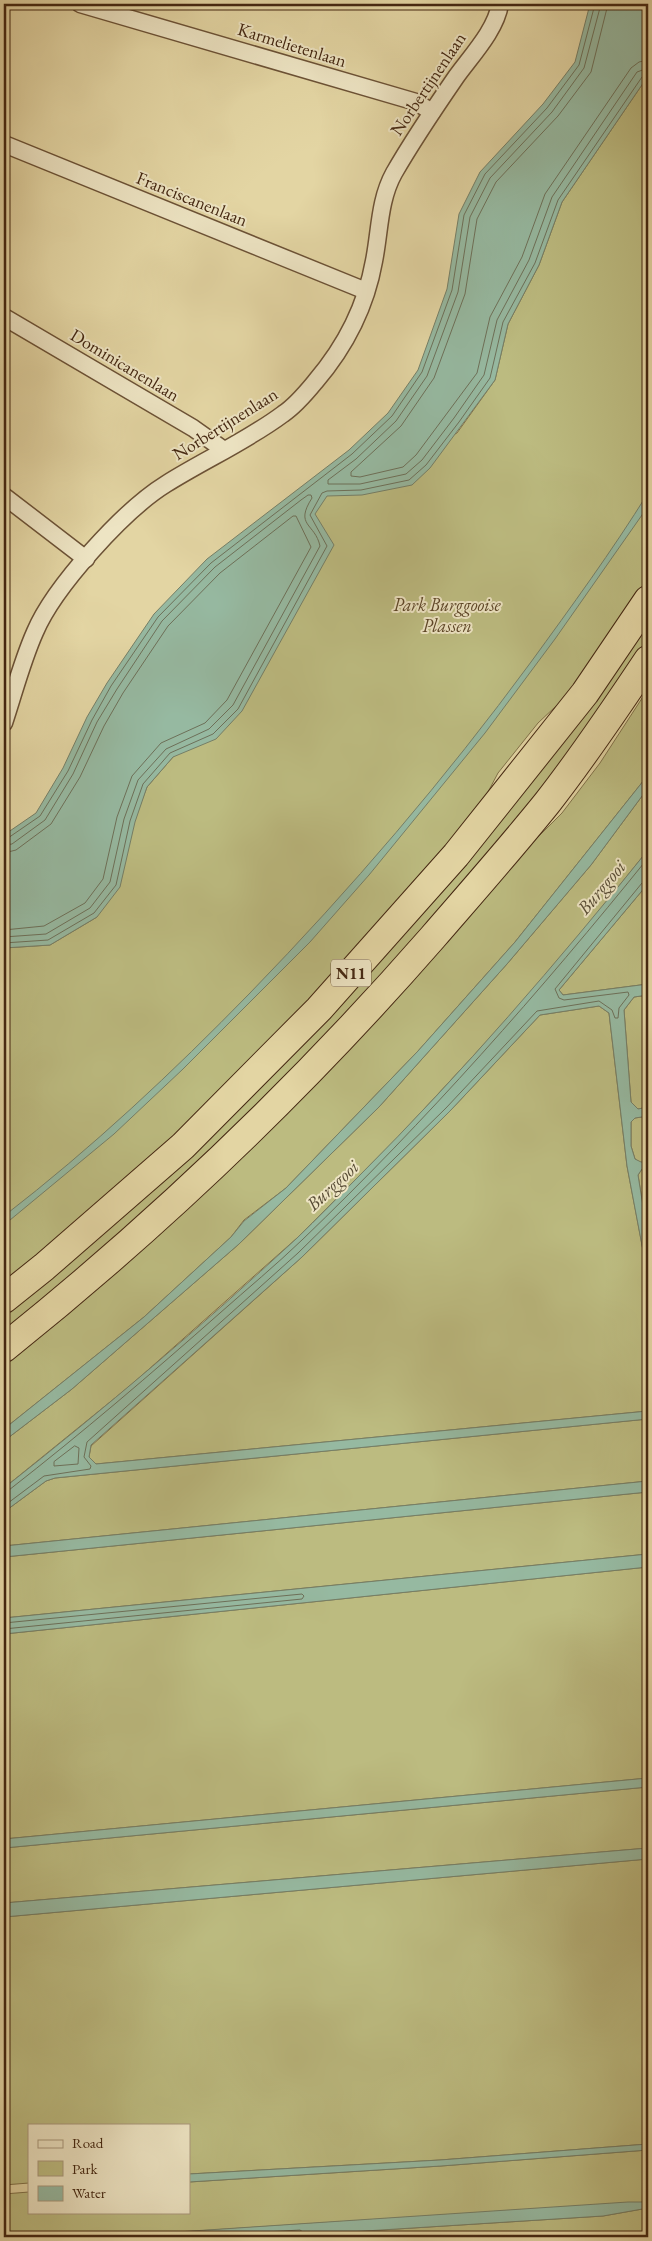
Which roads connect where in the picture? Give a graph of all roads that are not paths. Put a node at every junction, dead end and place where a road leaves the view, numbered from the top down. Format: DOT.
graph roads {
  1 [pos="80,4"];
  2 [pos="500,4"];
  3 [pos="432,112"];
  4 [pos="4,144"];
  5 [pos="366,291"];
  6 [pos="4,316"];
  7 [pos="224,450"];
  8 [pos="4,496"];
  9 [pos="86,559"];
  10 [pos="648,600"];
  11 [pos="648,660"];
  12 [pos="9,691"];
  13 [pos="4,723"];
  14 [pos="4,1299"];
  15 [pos="4,1348"];
  1 -- 3 [label="street, Karmelietenlaan"];
  2 -- 3 [label="street, Norbertijnenlaan"];
  3 -- 5 [label="street, Norbertijnenlaan"];
  4 -- 5 [label="street, Franciscanenlaan"];
  5 -- 7 [label="street, Norbertijnenlaan"];
  6 -- 7 [label="street, Dominicanenlaan"];
  7 -- 9 [label="street, Norbertijnenlaan"];
  8 -- 9 [label="street"];
  9 -- 12 [label="street, Norbertijnenlaan"];
  10 -- 14 [label="highway, N11"];
  11 -- 15 [label="highway, N11"];
  12 -- 13 [label="street, Norbertijnenlaan"];
}
